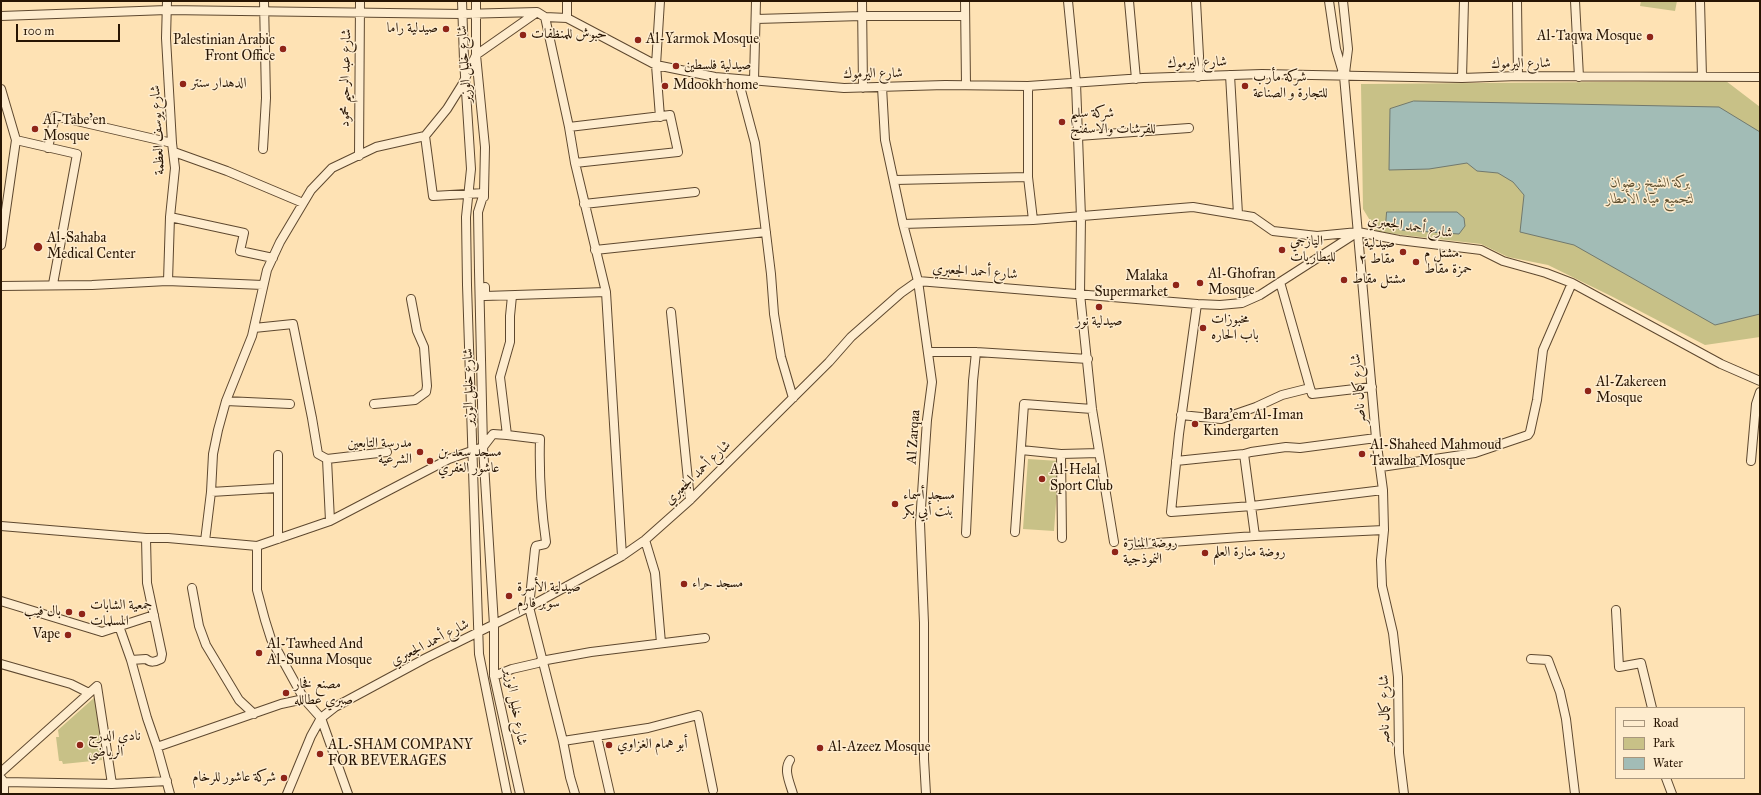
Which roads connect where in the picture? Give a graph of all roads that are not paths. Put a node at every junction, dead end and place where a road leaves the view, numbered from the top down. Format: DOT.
graph roads {
  1 [pos="167,1"];
  2 [pos="264,1"];
  3 [pos="360,1"];
  4 [pos="462,1"];
  5 [pos="476,1"];
  6 [pos="567,1"];
  7 [pos="660,1"];
  8 [pos="756,1"];
  9 [pos="862,1"];
  10 [pos="965,1"];
  11 [pos="1068,1"];
  12 [pos="1129,1"];
  13 [pos="1196,1"];
  14 [pos="1329,1"];
  15 [pos="1343,1"];
  16 [pos="1464,1"];
  17 [pos="1517,1"];
  18 [pos="1575,1"];
  19 [pos="1700,1"];
  20 [pos="168,10"];
  21 [pos="360,12"];
  22 [pos="537,12"];
  23 [pos="264,13"];
  24 [pos="462,14"];
  25 [pos="475,14"];
  26 [pos="1,16"];
  27 [pos="862,16"];
  28 [pos="965,16"];
  29 [pos="545,17"];
  30 [pos="567,18"];
  31 [pos="756,19"];
  32 [pos="476,55"];
  33 [pos="656,65"];
  34 [pos="1230,75"];
  35 [pos="1344,76"];
  36 [pos="1518,76"];
  37 [pos="1198,77"];
  38 [pos="1579,77"];
  39 [pos="1702,77"];
  40 [pos="1760,77"];
  41 [pos="465,78"];
  42 [pos="1462,78"];
  43 [pos="738,79"];
  44 [pos="1136,79"];
  45 [pos="754,80"];
  46 [pos="1076,83"];
  47 [pos="966,85"];
  48 [pos="1028,86"];
  49 [pos="882,87"];
  50 [pos="863,88"];
  51 [pos="1,89"];
  52 [pos="660,116"];
  53 [pos="569,127"];
  54 [pos="1189,128"];
  55 [pos="425,136"];
  56 [pos="1078,136"];
  57 [pos="16,140"];
  58 [pos="172,143"];
  59 [pos="48,148"];
  60 [pos="263,149"];
  61 [pos="174,152"];
  62 [pos="359,156"];
  63 [pos="575,163"];
  64 [pos="1028,178"];
  65 [pos="895,180"];
  66 [pos="5,184"];
  67 [pos="695,192"];
  68 [pos="484,193"];
  69 [pos="468,194"];
  70 [pos="303,203"];
  71 [pos="584,204"];
  72 [pos="1238,214"];
  73 [pos="170,217"];
  74 [pos="1081,217"];
  75 [pos="1033,220"];
  76 [pos="903,224"];
  77 [pos="766,232"];
  78 [pos="1358,232"];
  79 [pos="1,246"];
  80 [pos="595,250"];
  81 [pos="273,258"];
  82 [pos="168,281"];
  83 [pos="918,281"];
  84 [pos="1280,282"];
  85 [pos="1572,283"];
  86 [pos="53,284"];
  87 [pos="263,285"];
  88 [pos="1,286"];
  89 [pos="606,292"];
  90 [pos="1080,294"];
  91 [pos="512,296"];
  92 [pos="411,299"];
  93 [pos="1197,304"];
  94 [pos="671,312"];
  95 [pos="254,328"];
  96 [pos="929,352"];
  97 [pos="976,352"];
  98 [pos="1088,358"];
  99 [pos="1760,381"];
  100 [pos="1372,387"];
  101 [pos="1310,388"];
  102 [pos="1760,392"];
  103 [pos="792,398"];
  104 [pos="226,402"];
  105 [pos="290,404"];
  106 [pos="374,404"];
  107 [pos="1092,409"];
  108 [pos="1182,414"];
  109 [pos="507,434"];
  110 [pos="1376,438"];
  111 [pos="483,447"];
  112 [pos="472,450"];
  113 [pos="1021,450"];
  114 [pos="387,452"];
  115 [pos="1099,453"];
  116 [pos="1061,454"];
  117 [pos="1244,454"];
  118 [pos="278,455"];
  119 [pos="327,458"];
  120 [pos="1176,461"];
  121 [pos="1751,461"];
  122 [pos="1381,467"];
  123 [pos="277,488"];
  124 [pos="1383,490"];
  125 [pos="211,492"];
  126 [pos="690,500"];
  127 [pos="1252,506"];
  128 [pos="330,521"];
  129 [pos="1,526"];
  130 [pos="1384,530"];
  131 [pos="1015,532"];
  132 [pos="966,533"];
  133 [pos="1255,536"];
  134 [pos="146,538"];
  135 [pos="1062,538"];
  136 [pos="278,539"];
  137 [pos="645,540"];
  138 [pos="205,541"];
  139 [pos="1114,542"];
  140 [pos="1129,545"];
  141 [pos="258,546"];
  142 [pos="622,556"];
  143 [pos="192,588"];
  144 [pos="1,601"];
  145 [pos="529,607"];
  146 [pos="1616,610"];
  147 [pos="154,615"];
  148 [pos="494,625"];
  149 [pos="119,626"];
  150 [pos="479,632"];
  151 [pos="705,638"];
  152 [pos="661,643"];
  153 [pos="1531,659"];
  154 [pos="131,660"];
  155 [pos="542,661"];
  156 [pos="1,664"];
  157 [pos="494,676"];
  158 [pos="89,693"];
  159 [pos="304,699"];
  160 [pos="1652,707"];
  161 [pos="254,714"];
  162 [pos="321,718"];
  163 [pos="597,737"];
  164 [pos="563,741"];
  165 [pos="158,747"];
  166 [pos="790,760"];
  167 [pos="1,772"];
  168 [pos="1666,779"];
  169 [pos="2,780"];
  170 [pos="167,781"];
  171 [pos="112,784"];
  172 [pos="713,790"];
  173 [pos="4,794"];
  174 [pos="170,794"];
  175 [pos="287,794"];
  176 [pos="348,794"];
  177 [pos="507,794"];
  178 [pos="520,794"];
  179 [pos="576,794"];
  180 [pos="610,794"];
  181 [pos="793,794"];
  182 [pos="926,794"];
  183 [pos="1404,794"];
  184 [pos="1575,794"];
  185 [pos="1672,794"];
  1 -- 20 [label="street, شارع يوسف العظمة"];
  2 -- 23 [label="street"];
  3 -- 21 [label="street, شارع عبد الرحيم محمود"];
  4 -- 24 [label="street, شارع خليل الوزير"];
  5 -- 25 [label="street, شارع خليل الوزير"];
  6 -- 30 [label="street"];
  7 -- 33 [label="street"];
  8 -- 31 [label="street"];
  9 -- 27 [label="street"];
  10 -- 28 [label="street"];
  11 -- 46 [label="street"];
  12 -- 44 [label="street"];
  13 -- 37 [label="street"];
  14 -- 35 [label="street, شارع كمال ناصر"];
  15 -- 35 [label="street, شارع كمال ناصر"];
  16 -- 42 [label="street"];
  17 -- 36 [label="street"];
  18 -- 38 [label="street"];
  19 -- 39 [label="street"];
  20 -- 23 [label="street"];
  20 -- 26 [label="street"];
  20 -- 58 [label="street, شارع يوسف العظمة"];
  21 -- 23 [label="street"];
  21 -- 24 [label="street"];
  21 -- 62 [label="street, شارع عبد الرحيم محمود"];
  22 -- 25 [label="street"];
  22 -- 29 [label="street, شارع اليرموك"];
  22 -- 32 [label="street"];
  23 -- 60 [label="street"];
  24 -- 25 [label="street"];
  24 -- 41 [label="street, شارع خليل الوزير"];
  25 -- 32 [label="street, شارع خليل الوزير"];
  27 -- 28 [label="street"];
  27 -- 31 [label="street"];
  27 -- 50 [label="street"];
  28 -- 47 [label="street"];
  29 -- 30 [label="street, شارع اليرموك"];
  29 -- 53 [label="street"];
  30 -- 33 [label="street, شارع اليرموك"];
  31 -- 45 [label="street"];
  32 -- 41 [label="street"];
  32 -- 68 [label="street, شارع خليل الوزير"];
  33 -- 43 [label="street, شارع اليرموك"];
  33 -- 52 [label="street"];
  34 -- 35 [label="street, شارع اليرموك"];
  34 -- 37 [label="street, شارع اليرموك"];
  34 -- 72 [label="street"];
  35 -- 42 [label="street, شارع اليرموك"];
  35 -- 78 [label="street, شارع كمال ناصر"];
  36 -- 38 [label="street, شارع اليرموك"];
  36 -- 42 [label="street, شارع اليرموك"];
  37 -- 44 [label="street, شارع اليرموك"];
  38 -- 39 [label="street, شارع اليرموك"];
  39 -- 40 [label="street, شارع اليرموك"];
  41 -- 55 [label="street"];
  41 -- 69 [label="street, شارع خليل الوزير"];
  43 -- 45 [label="street, شارع اليرموك"];
  43 -- 77 [label="street"];
  44 -- 46 [label="street, شارع اليرموك"];
  45 -- 50 [label="street, شارع اليرموك"];
  46 -- 48 [label="street, شارع اليرموك"];
  46 -- 56 [label="street"];
  47 -- 48 [label="street, شارع اليرموك"];
  47 -- 49 [label="street, شارع اليرموك"];
  48 -- 64 [label="street"];
  49 -- 50 [label="street, شارع اليرموك"];
  49 -- 65 [label="street, Al Zarqaa"];
  51 -- 57 [label="street"];
  52 -- 53 [label="street"];
  52 -- 63 [label="street"];
  53 -- 63 [label="street"];
  54 -- 56 [label="street"];
  55 -- 62 [label="street"];
  55 -- 69 [label="street"];
  56 -- 74 [label="street"];
  57 -- 59 [label="street"];
  57 -- 66 [label="street"];
  58 -- 59 [label="street"];
  58 -- 61 [label="street, شارع يوسف العظمة"];
  59 -- 86 [label="street"];
  61 -- 70 [label="street"];
  61 -- 73 [label="street, شارع يوسف العظمة"];
  62 -- 70 [label="street"];
  63 -- 71 [label="street"];
  64 -- 65 [label="street"];
  64 -- 75 [label="street"];
  65 -- 76 [label="street, Al Zarqaa"];
  66 -- 79 [label="street"];
  67 -- 71 [label="street"];
  68 -- 69 [label="street"];
  68 -- 91 [label="street"];
  68 -- 111 [label="street, شارع خليل الوزير"];
  69 -- 112 [label="street, شارع خليل الوزير"];
  70 -- 81 [label="street"];
  71 -- 80 [label="street"];
  72 -- 74 [label="street"];
  72 -- 78 [label="street"];
  73 -- 81 [label="street"];
  73 -- 82 [label="street, شارع يوسف العظمة"];
  74 -- 75 [label="street"];
  74 -- 90 [label="street"];
  75 -- 76 [label="street"];
  76 -- 83 [label="street, Al Zarqaa"];
  77 -- 80 [label="street"];
  77 -- 103 [label="street"];
  78 -- 84 [label="street, شارع أحمد الجعبري"];
  78 -- 85 [label="street, شارع أحمد الجعبري"];
  78 -- 100 [label="street, شارع كمال ناصر"];
  80 -- 89 [label="street"];
  81 -- 87 [label="street"];
  82 -- 86 [label="street"];
  82 -- 87 [label="street"];
  83 -- 90 [label="street, شارع أحمد الجعبري"];
  83 -- 96 [label="street, Al Zarqaa"];
  83 -- 103 [label="street, شارع أحمد الجعبري"];
  84 -- 93 [label="street, شارع أحمد الجعبري"];
  84 -- 101 [label="street"];
  85 -- 99 [label="street, شارع أحمد الجعبري"];
  85 -- 122 [label="street"];
  86 -- 88 [label="street"];
  87 -- 95 [label="street"];
  89 -- 91 [label="street"];
  89 -- 142 [label="street"];
  90 -- 93 [label="street, شارع أحمد الجعبري"];
  90 -- 98 [label="street"];
  91 -- 109 [label="street"];
  92 -- 106 [label="street"];
  93 -- 108 [label="street"];
  94 -- 126 [label="street"];
  95 -- 104 [label="street"];
  95 -- 119 [label="street"];
  96 -- 97 [label="street"];
  96 -- 182 [label="street, Al Zarqaa"];
  97 -- 98 [label="street"];
  97 -- 132 [label="street"];
  98 -- 107 [label="street"];
  100 -- 101 [label="street"];
  100 -- 110 [label="street, شارع كمال ناصر"];
  101 -- 108 [label="street"];
  102 -- 121 [label="street"];
  103 -- 126 [label="street, شارع أحمد الجعبري"];
  104 -- 105 [label="street"];
  104 -- 125 [label="street"];
  107 -- 113 [label="street"];
  107 -- 115 [label="street"];
  108 -- 120 [label="street"];
  109 -- 111 [label="street"];
  109 -- 145 [label="street"];
  110 -- 117 [label="street"];
  110 -- 122 [label="street, شارع كمال ناصر"];
  111 -- 112 [label="street"];
  111 -- 148 [label="street, شارع خليل الوزير"];
  112 -- 128 [label="street"];
  112 -- 150 [label="street, شارع خليل الوزير"];
  113 -- 116 [label="street"];
  113 -- 131 [label="street"];
  114 -- 119 [label="street"];
  115 -- 116 [label="street"];
  115 -- 139 [label="street"];
  116 -- 135 [label="street"];
  117 -- 120 [label="street"];
  117 -- 127 [label="street"];
  118 -- 123 [label="street"];
  119 -- 128 [label="street"];
  120 -- 127 [label="street"];
  122 -- 124 [label="street, شارع كمال ناصر"];
  123 -- 125 [label="street"];
  123 -- 136 [label="street"];
  124 -- 127 [label="street"];
  124 -- 130 [label="street, شارع كمال ناصر"];
  125 -- 138 [label="street"];
  126 -- 137 [label="street, شارع أحمد الجعبري"];
  127 -- 133 [label="street"];
  128 -- 136 [label="street"];
  129 -- 134 [label="street"];
  130 -- 133 [label="street"];
  130 -- 183 [label="street, شارع كمال ناصر"];
  133 -- 140 [label="street"];
  134 -- 138 [label="street"];
  134 -- 147 [label="street"];
  136 -- 141 [label="street"];
  137 -- 142 [label="street, شارع أحمد الجعبري"];
  137 -- 152 [label="street"];
  138 -- 141 [label="street"];
  141 -- 159 [label="street"];
  142 -- 145 [label="street, شارع أحمد الجعبري"];
  143 -- 161 [label="street"];
  144 -- 149 [label="street"];
  145 -- 148 [label="street, شارع أحمد الجعبري"];
  145 -- 155 [label="street"];
  146 -- 160 [label="street"];
  147 -- 149 [label="street"];
  147 -- 154 [label="street"];
  148 -- 150 [label="street, شارع أحمد الجعبري"];
  148 -- 157 [label="street, شارع خليل الوزير"];
  149 -- 154 [label="street"];
  150 -- 162 [label="street, شارع أحمد الجعبري"];
  150 -- 177 [label="street, شارع خليل الوزير"];
  151 -- 152 [label="street"];
  152 -- 155 [label="street"];
  153 -- 184 [label="street"];
  154 -- 165 [label="street"];
  155 -- 157 [label="street"];
  155 -- 164 [label="street"];
  156 -- 158 [label="street"];
  157 -- 178 [label="street, شارع خليل الوزير"];
  158 -- 167 [label="street"];
  158 -- 171 [label="street"];
  159 -- 161 [label="street"];
  159 -- 162 [label="street"];
  161 -- 165 [label="street"];
  162 -- 175 [label="street, شارع أحمد الجعبري"];
  162 -- 176 [label="street"];
  163 -- 164 [label="street"];
  163 -- 172 [label="street"];
  163 -- 180 [label="street"];
  164 -- 179 [label="street"];
  165 -- 170 [label="street"];
  166 -- 181 [label="street"];
  168 -- 185 [label="street"];
  169 -- 171 [label="street"];
  169 -- 173 [label="street"];
  170 -- 171 [label="street"];
  170 -- 174 [label="street"];
}
